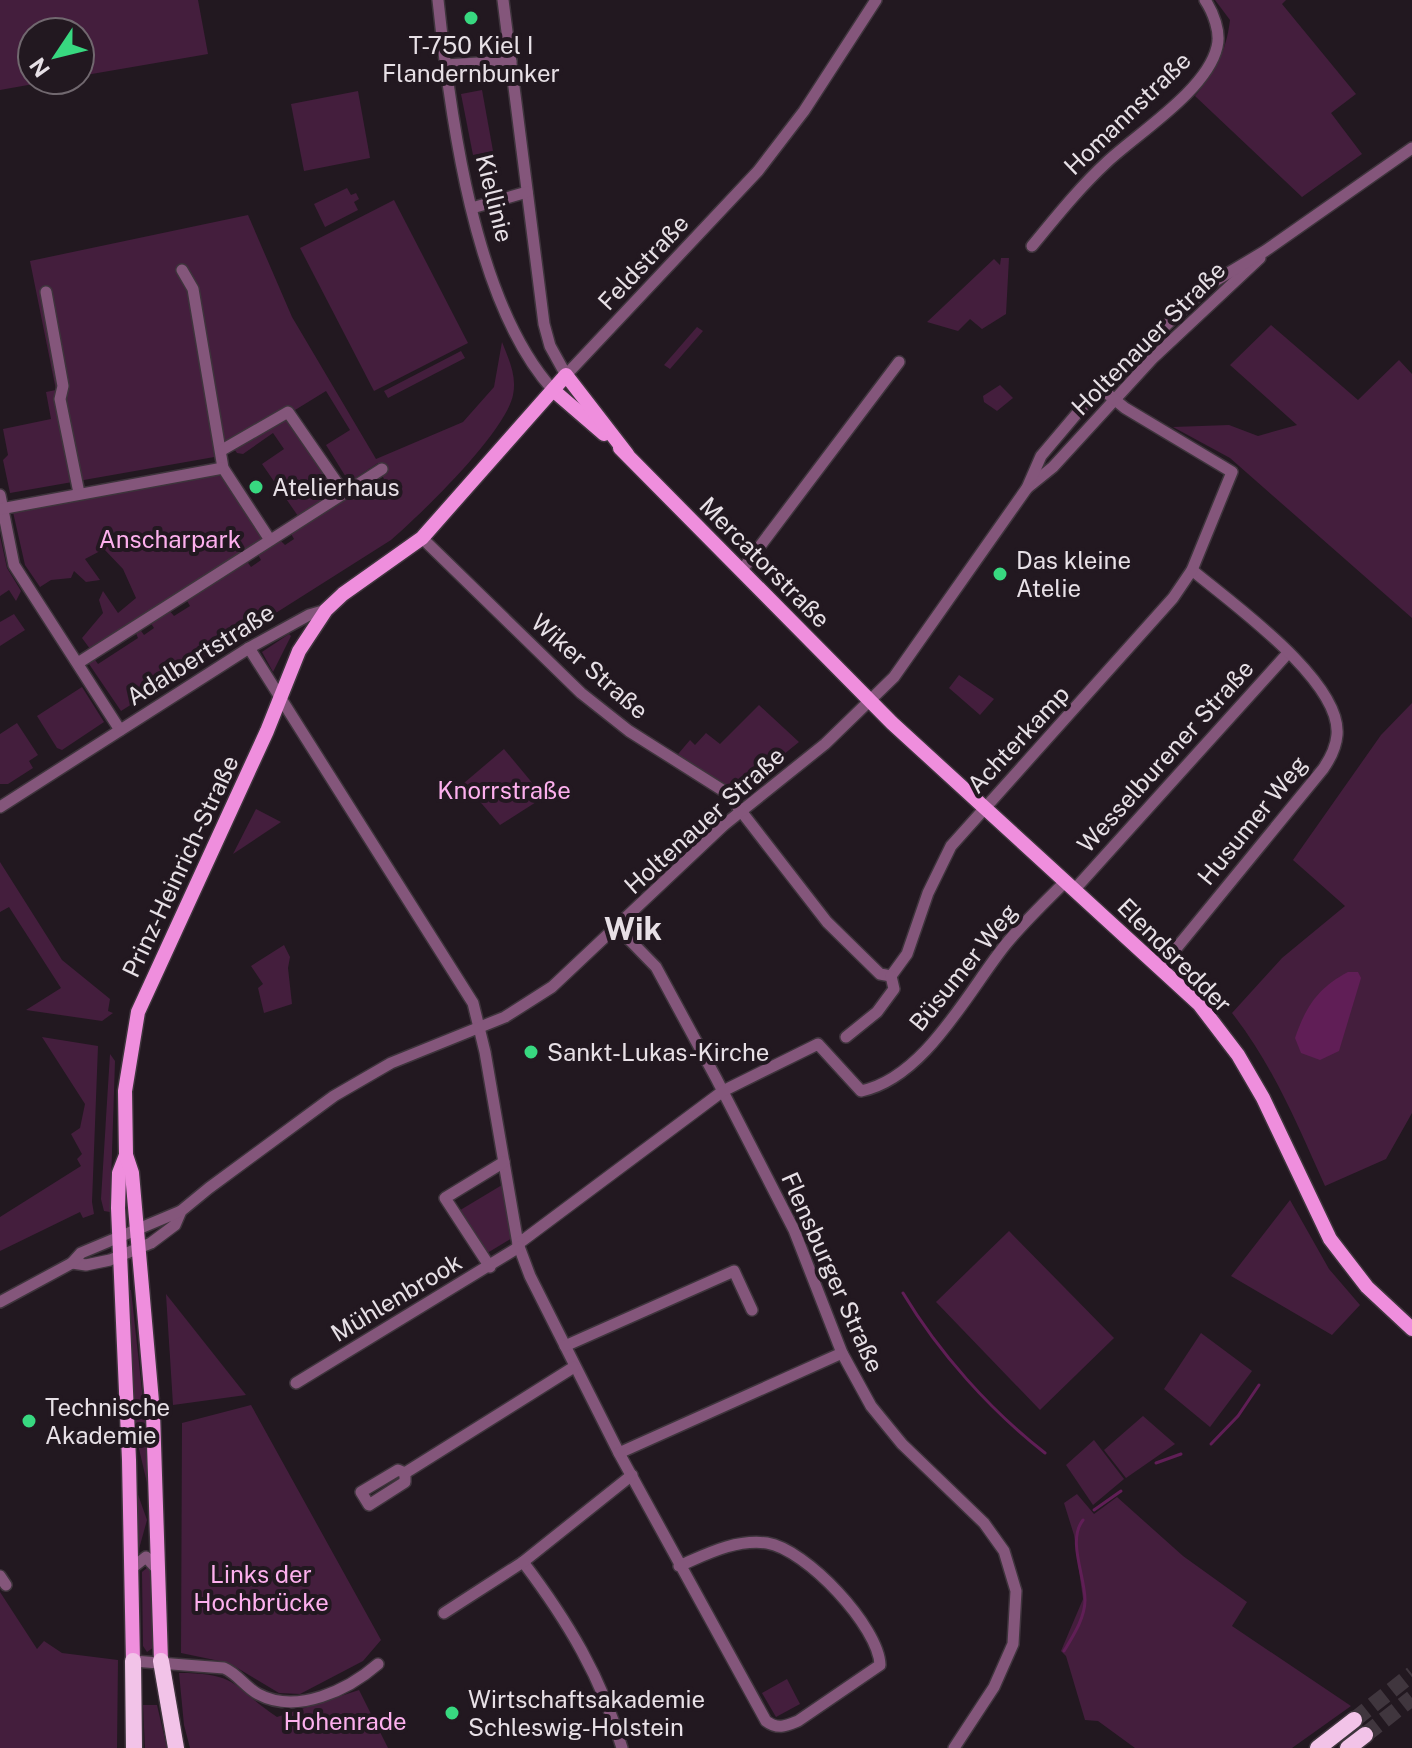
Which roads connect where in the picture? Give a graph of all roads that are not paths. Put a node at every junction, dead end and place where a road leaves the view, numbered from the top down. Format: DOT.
graph roads {
  1 [pos="438,0"];
  2 [pos="503,0"];
  3 [pos="876,0"];
  4 [pos="1205,0"];
  5 [pos="511,61"];
  6 [pos="445,65"];
  7 [pos="1412,148"];
  8 [pos="527,192"];
  9 [pos="472,208"];
  10 [pos="1032,246"];
  11 [pos="1265,251"];
  12 [pos="182,270"];
  13 [pos="46,292"];
  14 [pos="899,362"];
  15 [pos="566,375"];
  16 [pos="1099,387"];
  17 [pos="553,390"];
  18 [pos="1114,400"];
  19 [pos="222,450"];
  20 [pos="627,454"];
  21 [pos="223,468"];
  22 [pos="382,469"];
  23 [pos="1027,488"];
  24 [pos="79,493"];
  25 [pos="344,493"];
  26 [pos="0,495"];
  27 [pos="1,509"];
  28 [pos="422,538"];
  29 [pos="270,540"];
  30 [pos="742,570"];
  31 [pos="1192,570"];
  32 [pos="326,610"];
  33 [pos="249,648"];
  34 [pos="1288,653"];
  35 [pos="78,663"];
  36 [pos="280,695"];
  37 [pos="870,701"];
  38 [pos="120,730"];
  39 [pos="0,807"];
  40 [pos="983,809"];
  41 [pos="741,810"];
  42 [pos="1070,885"];
  43 [pos="618,928"];
  44 [pos="1161,967"];
  45 [pos="891,976"];
  46 [pos="480,1027"];
  47 [pos="846,1037"];
  48 [pos="723,1091"];
  49 [pos="126,1155"];
  50 [pos="504,1162"];
  51 [pos="181,1211"];
  52 [pos="137,1230"];
  53 [pos="120,1238"];
  54 [pos="518,1246"];
  55 [pos="140,1250"];
  56 [pos="121,1257"];
  57 [pos="72,1263"];
  58 [pos="490,1267"];
  59 [pos="0,1302"];
  60 [pos="752,1310"];
  61 [pos="1412,1329"];
  62 [pos="565,1346"];
  63 [pos="842,1353"];
  64 [pos="574,1367"];
  65 [pos="296,1383"];
  66 [pos="619,1453"];
  67 [pos="405,1473"];
  68 [pos="632,1475"];
  69 [pos="523,1562"];
  70 [pos="679,1566"];
  71 [pos="132,1568"];
  72 [pos="157,1569"];
  73 [pos="444,1613"];
  74 [pos="133,1661"];
  75 [pos="161,1661"];
  76 [pos="378,1664"];
  77 [pos="1354,1720"];
  78 [pos="1365,1735"];
  79 [pos="134,1748"];
  80 [pos="176,1748"];
  81 [pos="622,1748"];
  82 [pos="954,1748"];
  83 [pos="1318,1748"];
  84 [pos="1348,1748"];
  1 -- 6 [label="street, Kiellinie"];
  2 -- 5 [label="street, Kiellinie"];
  3 -- 15 [label="street, Feldstraße"];
  4 -- 10 [label="street, Homannstraße"];
  5 -- 6 [label="street"];
  5 -- 8 [label="street, Kiellinie"];
  6 -- 9 [label="street, Kiellinie"];
  7 -- 11 [label="street, Holtenauer Straße"];
  8 -- 9 [label="street"];
  8 -- 15 [label="street, Kiellinie"];
  9 -- 17 [label="street, Kiellinie"];
  11 -- 16 [label="street, Holtenauer Straße"];
  11 -- 18 [label="street, Holtenauer Straße"];
  12 -- 19 [label="street"];
  13 -- 24 [label="street"];
  14 -- 30 [label="street"];
  15 -- 17 [label="main road, Feldstraße"];
  15 -- 20 [label="main road, Mercatorstraße"];
  16 -- 18 [label="street"];
  16 -- 23 [label="street, Holtenauer Straße"];
  17 -- 20 [label="main road, Mercatorstraße"];
  17 -- 28 [label="main road, Feldstraße"];
  18 -- 23 [label="street, Holtenauer Straße"];
  18 -- 31 [label="street, Achterkamp"];
  19 -- 21 [label="street"];
  19 -- 25 [label="street"];
  20 -- 30 [label="main road, Mercatorstraße"];
  21 -- 24 [label="street"];
  21 -- 29 [label="street"];
  22 -- 25 [label="street"];
  23 -- 37 [label="street, Holtenauer Straße"];
  24 -- 27 [label="street"];
  25 -- 29 [label="street"];
  26 -- 27 [label="street"];
  27 -- 35 [label="street"];
  28 -- 32 [label="main road, Adalbertstraße"];
  28 -- 41 [label="street, Wiker Straße"];
  29 -- 35 [label="street"];
  30 -- 37 [label="main road, Mercatorstraße"];
  31 -- 34 [label="street, Husumer Weg"];
  31 -- 40 [label="street, Achterkamp"];
  32 -- 33 [label="street, Adalbertstraße"];
  32 -- 36 [label="main road, Prinz-Heinrich-Straße"];
  33 -- 36 [label="street"];
  33 -- 38 [label="street, Adalbertstraße"];
  34 -- 42 [label="street, Wesselburener Straße"];
  34 -- 44 [label="street, Husumer Weg"];
  35 -- 38 [label="street"];
  36 -- 46 [label="street"];
  36 -- 49 [label="main road, Prinz-Heinrich-Straße"];
  37 -- 40 [label="main road, Elendsredder"];
  37 -- 41 [label="street, Holtenauer Straße"];
  38 -- 39 [label="street, Adalbertstraße"];
  40 -- 42 [label="main road, Elendsredder"];
  40 -- 45 [label="street, Achterkamp"];
  41 -- 43 [label="street, Holtenauer Straße"];
  41 -- 45 [label="street, Wiker Straße"];
  42 -- 44 [label="main road, Elendsredder"];
  42 -- 48 [label="street, Büsumer Weg"];
  43 -- 46 [label="street, Holtenauer Straße"];
  43 -- 48 [label="street, Flensburger Straße"];
  44 -- 61 [label="main road, Elendsredder"];
  45 -- 47 [label="street, Achterkamp"];
  46 -- 50 [label="street"];
  46 -- 51 [label="street, Holtenauer Straße"];
  48 -- 54 [label="street"];
  48 -- 63 [label="street, Flensburger Straße"];
  49 -- 52 [label="main road, Prinz-Heinrich-Straße"];
  49 -- 53 [label="main road, Prinz-Heinrich-Straße"];
  50 -- 54 [label="street"];
  50 -- 58 [label="street"];
  51 -- 52 [label="street, Holtenauer Straße"];
  51 -- 55 [label="street, Holtenauer Straße"];
  52 -- 53 [label="street, Holtenauer Straße"];
  52 -- 55 [label="main road, Prinz-Heinrich-Straße"];
  53 -- 56 [label="main road, Prinz-Heinrich-Straße"];
  53 -- 57 [label="street, Holtenauer Straße"];
  54 -- 58 [label="street, Mühlenbrook"];
  54 -- 62 [label="street"];
  55 -- 56 [label="street, Holtenauer Straße"];
  55 -- 72 [label="main road, Prinz-Heinrich-Straße"];
  56 -- 57 [label="street, Holtenauer Straße"];
  56 -- 71 [label="main road, Prinz-Heinrich-Straße"];
  57 -- 59 [label="street, Holtenauer Straße"];
  58 -- 65 [label="street, Mühlenbrook"];
  60 -- 62 [label="street"];
  62 -- 64 [label="street"];
  63 -- 66 [label="street"];
  63 -- 82 [label="street, Flensburger Straße"];
  64 -- 66 [label="street"];
  64 -- 67 [label="street"];
  66 -- 68 [label="street"];
  68 -- 69 [label="street"];
  68 -- 70 [label="street"];
  69 -- 73 [label="street"];
  69 -- 81 [label="street"];
  70 -- 70 [label="street"];
  71 -- 72 [label="street"];
  71 -- 74 [label="main road, Prinz-Heinrich-Straße"];
  72 -- 75 [label="main road, Prinz-Heinrich-Straße"];
  74 -- 75 [label="street"];
  74 -- 79 [label="highway"];
  75 -- 76 [label="street"];
  75 -- 80 [label="highway"];
  77 -- 83 [label="highway"];
  78 -- 84 [label="highway"];
}
